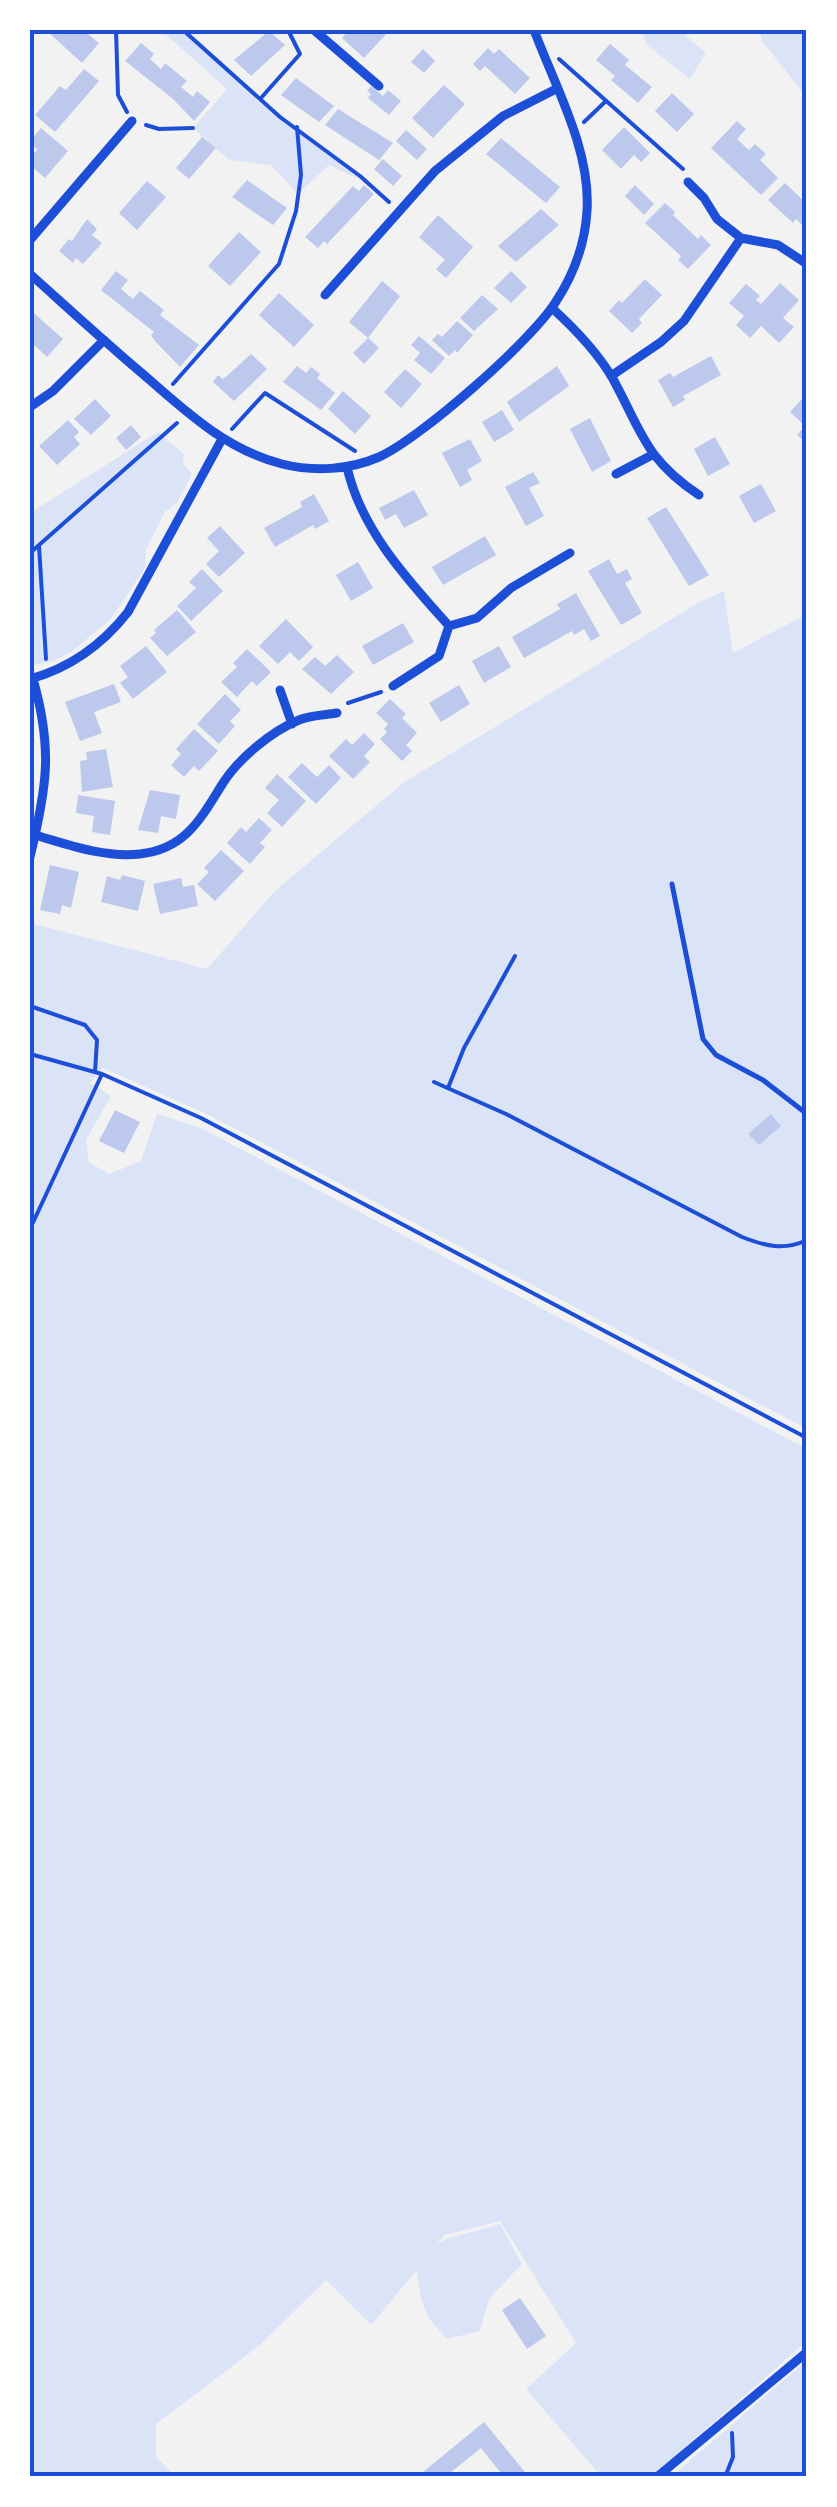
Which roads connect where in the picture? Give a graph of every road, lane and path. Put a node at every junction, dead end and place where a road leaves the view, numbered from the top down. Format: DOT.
graph roads {
  1 [pos="182,30"];
  2 [pos="288,30"];
  3 [pos="314,30"];
  4 [pos="534,30"];
  5 [pos="118,31"];
  6 [pos="541,49"];
  7 [pos="379,86"];
  8 [pos="556,89"];
  9 [pos="260,98"];
  10 [pos="606,101"];
  11 [pos="132,121"];
  12 [pos="298,127"];
  13 [pos="193,128"];
  14 [pos="573,132"];
  15 [pos="688,182"];
  16 [pos="400,212"];
  17 [pos="740,238"];
  18 [pos="30,240"];
  19 [pos="807,264"];
  20 [pos="30,274"];
  21 [pos="324,295"];
  22 [pos="552,308"];
  23 [pos="104,340"];
  24 [pos="611,376"];
  25 [pos="164,393"];
  26 [pos="30,407"];
  27 [pos="188,413"];
  28 [pos="222,439"];
  29 [pos="652,455"];
  30 [pos="369,461"];
  31 [pos="347,468"];
  32 [pos="616,474"];
  33 [pos="699,495"];
  34 [pos="39,546"];
  35 [pos="30,553"];
  36 [pos="570,553"];
  37 [pos="449,626"];
  38 [pos="47,674"];
  39 [pos="32,679"];
  40 [pos="393,686"];
  41 [pos="280,690"];
  42 [pos="337,713"];
  43 [pos="292,724"];
  44 [pos="36,835"];
  45 [pos="30,857"];
  46 [pos="672,884"];
  47 [pos="515,956"];
  48 [pos="30,1006"];
  49 [pos="30,1054"];
  50 [pos="98,1073"];
  51 [pos="434,1082"];
  52 [pos="448,1088"];
  53 [pos="807,1114"];
  54 [pos="30,1229"];
  55 [pos="807,1240"];
  56 [pos="807,1438"];
  57 [pos="807,2352"];
  58 [pos="726,2422"];
  59 [pos="657,2477"];
  60 [pos="725,2477"];
  1 -- 12 [label="path"];
  2 -- 9 [label="path"];
  3 -- 7 [label="street"];
  4 -- 6 [label="street"];
  5 -- 11 [label="path"];
  6 -- 8 [label="street"];
  6 -- 10 [label="path"];
  8 -- 14 [label="street"];
  8 -- 16 [label="street"];
  10 -- 14 [label="path"];
  10 -- 15 [label="path"];
  11 -- 13 [label="path"];
  11 -- 18 [label="street"];
  12 -- 16 [label="path"];
  12 -- 25 [label="path"];
  14 -- 22 [label="street"];
  15 -- 17 [label="street"];
  16 -- 21 [label="street"];
  17 -- 19 [label="street"];
  17 -- 24 [label="street"];
  20 -- 23 [label="street"];
  22 -- 24 [label="street"];
  22 -- 30 [label="street"];
  23 -- 25 [label="street"];
  23 -- 26 [label="street"];
  24 -- 29 [label="street"];
  25 -- 27 [label="street"];
  27 -- 28 [label="street"];
  27 -- 34 [label="path"];
  28 -- 30 [label="path"];
  28 -- 31 [label="street"];
  28 -- 38 [label="street"];
  29 -- 32 [label="street"];
  29 -- 33 [label="street"];
  30 -- 31 [label="street"];
  31 -- 37 [label="street"];
  34 -- 35 [label="path"];
  34 -- 38 [label="path"];
  36 -- 37 [label="street"];
  37 -- 40 [label="street"];
  38 -- 39 [label="street"];
  39 -- 44 [label="street"];
  40 -- 42 [label="path"];
  41 -- 43 [label="street"];
  42 -- 43 [label="street"];
  43 -- 44 [label="street"];
  44 -- 45 [label="street"];
  46 -- 53 [label="lane"];
  47 -- 52 [label="path"];
  48 -- 50 [label="path"];
  49 -- 50 [label="path"];
  50 -- 54 [label="path"];
  50 -- 56 [label="path"];
  51 -- 52 [label="path"];
  52 -- 55 [label="path"];
  57 -- 59 [label="street"];
  58 -- 60 [label="path"];
}
